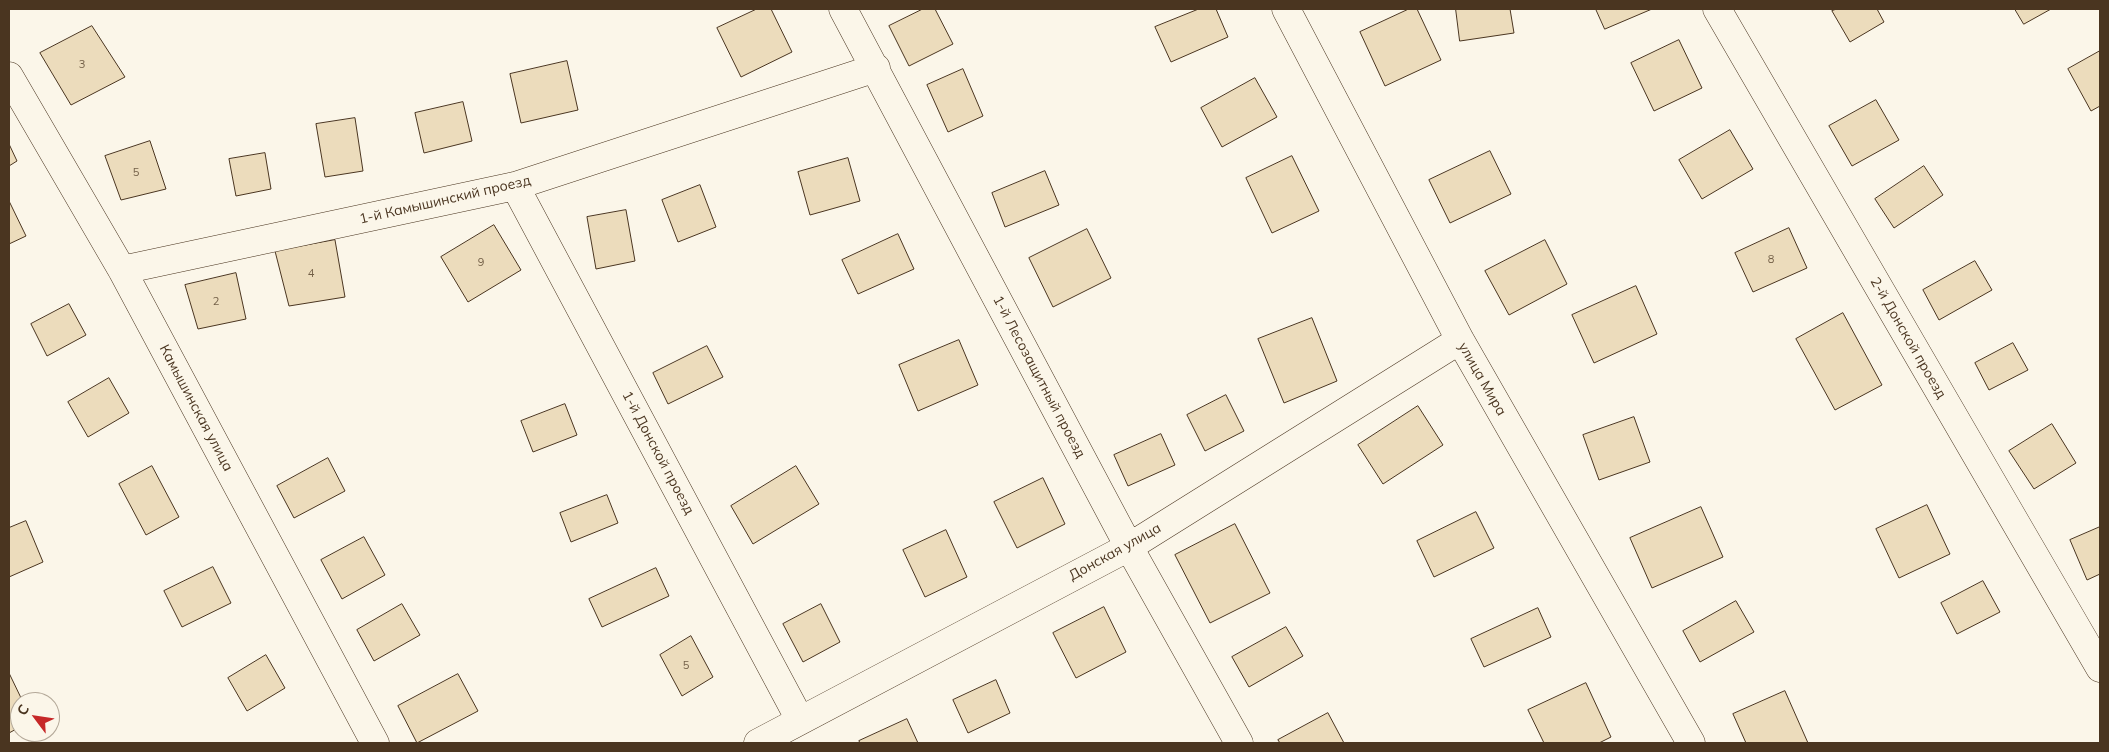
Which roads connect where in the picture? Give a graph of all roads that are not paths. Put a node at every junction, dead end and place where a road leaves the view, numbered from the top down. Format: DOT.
graph roads {
  1 [pos="843,9"];
  2 [pos="1286,9"];
  3 [pos="1717,9"];
  4 [pos="876,68"];
  5 [pos="9,76"];
  6 [pos="515,186"];
  7 [pos="122,270"];
  8 [pos="1460,340"];
  9 [pos="1129,547"];
  10 [pos="2100,668"];
  11 [pos="800,720"];
  12 [pos="375,743"];
  13 [pos="758,743"];
  14 [pos="1239,743"];
  15 [pos="1691,743"];
  1 -- 4 [label="street, 1-й Лесозащитный проезд"];
  2 -- 8 [label="street, улица Мира"];
  3 -- 10 [label="street, 2-й Донской проезд"];
  4 -- 6 [label="street, 1-й Камышинский проезд"];
  4 -- 9 [label="street, 1-й Лесозащитный проезд"];
  5 -- 7 [label="street, Камышинская улица"];
  6 -- 7 [label="street, 1-й Камышинский проезд"];
  6 -- 11 [label="street, 1-й Донской проезд"];
  7 -- 12 [label="street, Камышинская улица"];
  8 -- 9 [label="street, Донская улица"];
  8 -- 15 [label="street, улица Мира"];
  9 -- 11 [label="street, Донская улица"];
  9 -- 14 [label="street, 1-й Лесозащитный проезд"];
  11 -- 13 [label="street, Донская улица"];
}
